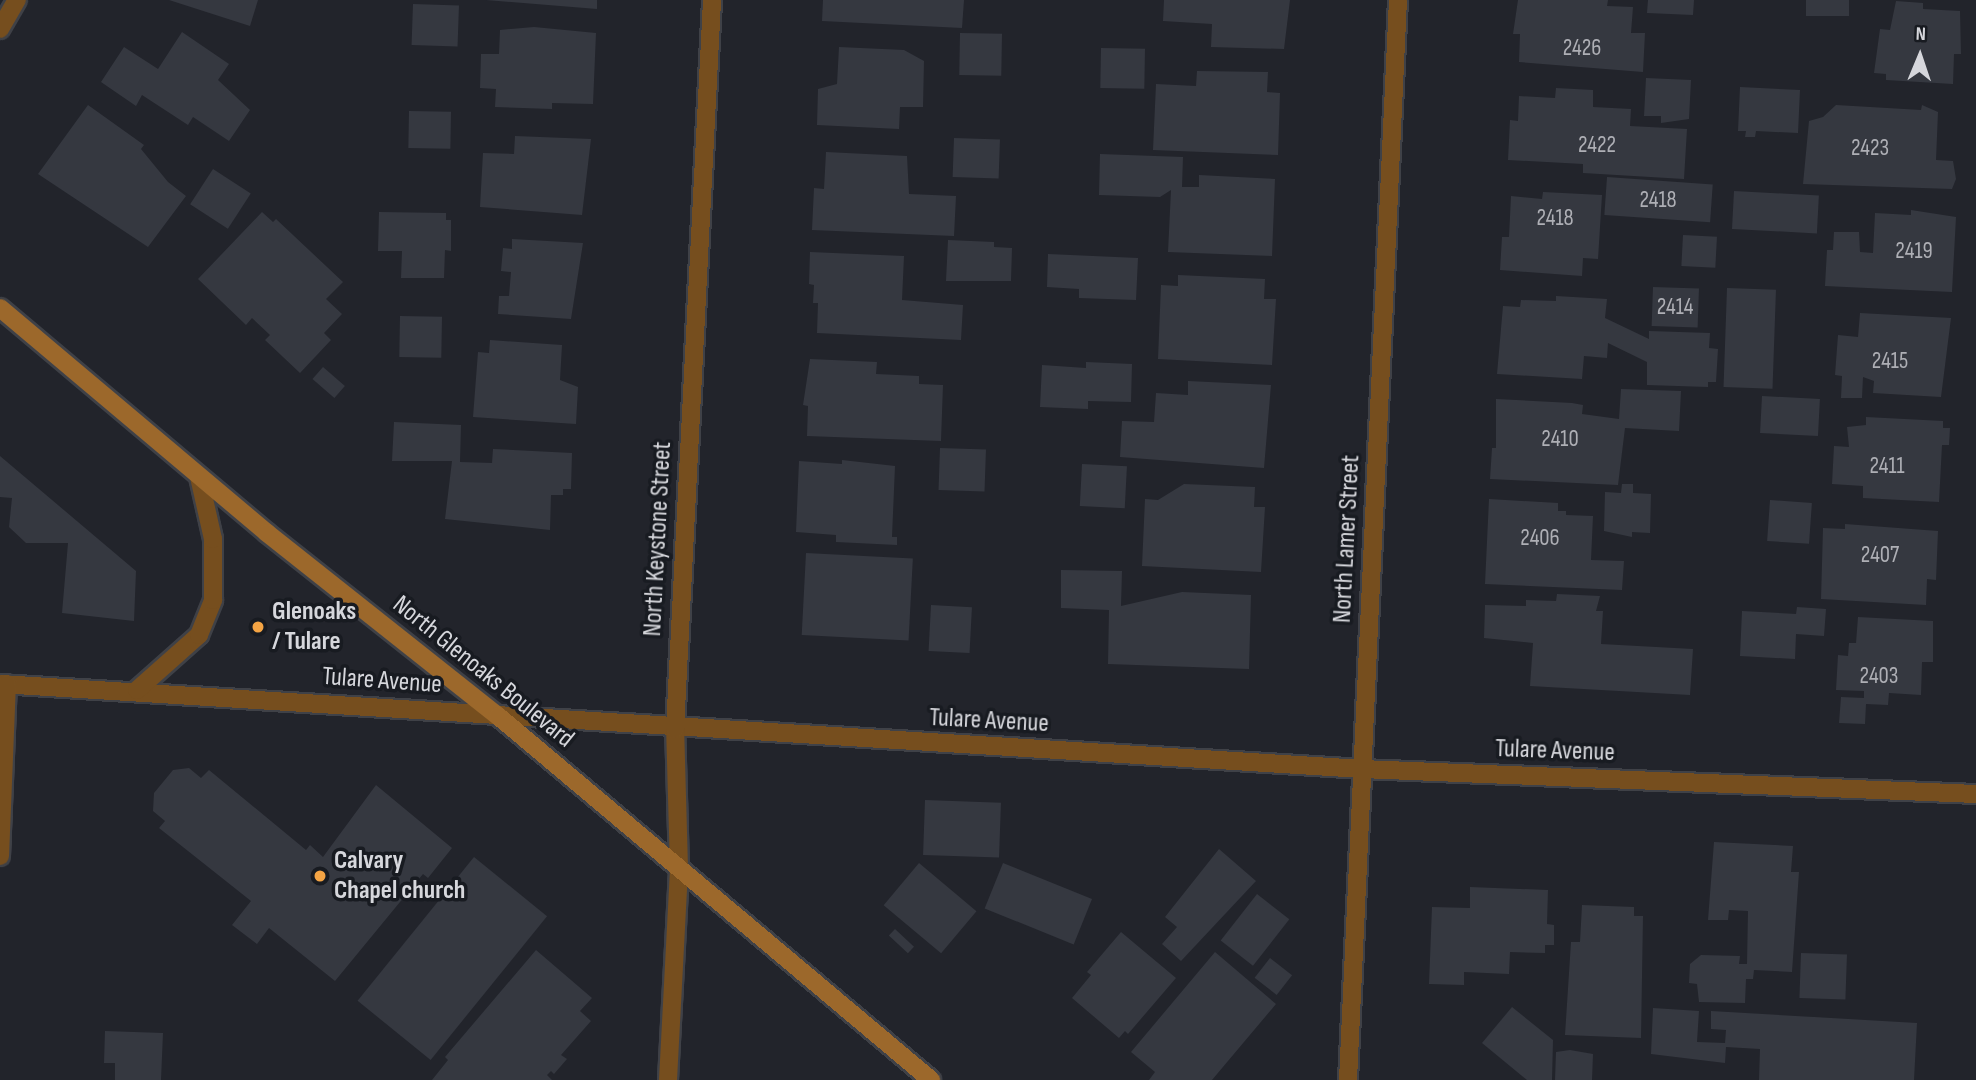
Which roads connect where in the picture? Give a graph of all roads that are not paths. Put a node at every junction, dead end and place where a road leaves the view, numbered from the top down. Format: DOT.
graph roads {
  1 [pos="17,0"];
  2 [pos="712,0"];
  3 [pos="1398,0"];
  4 [pos="0,29"];
  5 [pos="0,308"];
  6 [pos="199,477"];
  7 [pos="4,684"];
  8 [pos="137,690"];
  9 [pos="498,716"];
  10 [pos="675,729"];
  11 [pos="1362,769"];
  12 [pos="1976,794"];
  13 [pos="0,856"];
  14 [pos="679,868"];
  15 [pos="668,1080"];
  16 [pos="931,1080"];
  17 [pos="1348,1080"];
  1 -- 4 [label="street"];
  2 -- 10 [label="street, North Keystone Street"];
  3 -- 11 [label="street, North Lamer Street"];
  5 -- 6 [label="main road, North Glenoaks Boulevard"];
  6 -- 8 [label="street"];
  6 -- 9 [label="main road, North Glenoaks Boulevard"];
  7 -- 8 [label="street, Tulare Avenue"];
  7 -- 13 [label="street"];
  8 -- 9 [label="street, Tulare Avenue"];
  9 -- 10 [label="street, Tulare Avenue"];
  9 -- 14 [label="main road, North Glenoaks Boulevard"];
  10 -- 11 [label="street, Tulare Avenue"];
  10 -- 14 [label="street, North Keystone Street"];
  11 -- 12 [label="street, Tulare Avenue"];
  11 -- 17 [label="street, North Lamer Street"];
  14 -- 15 [label="street, North Keystone Street"];
  14 -- 16 [label="main road, North Glenoaks Boulevard"];
}
